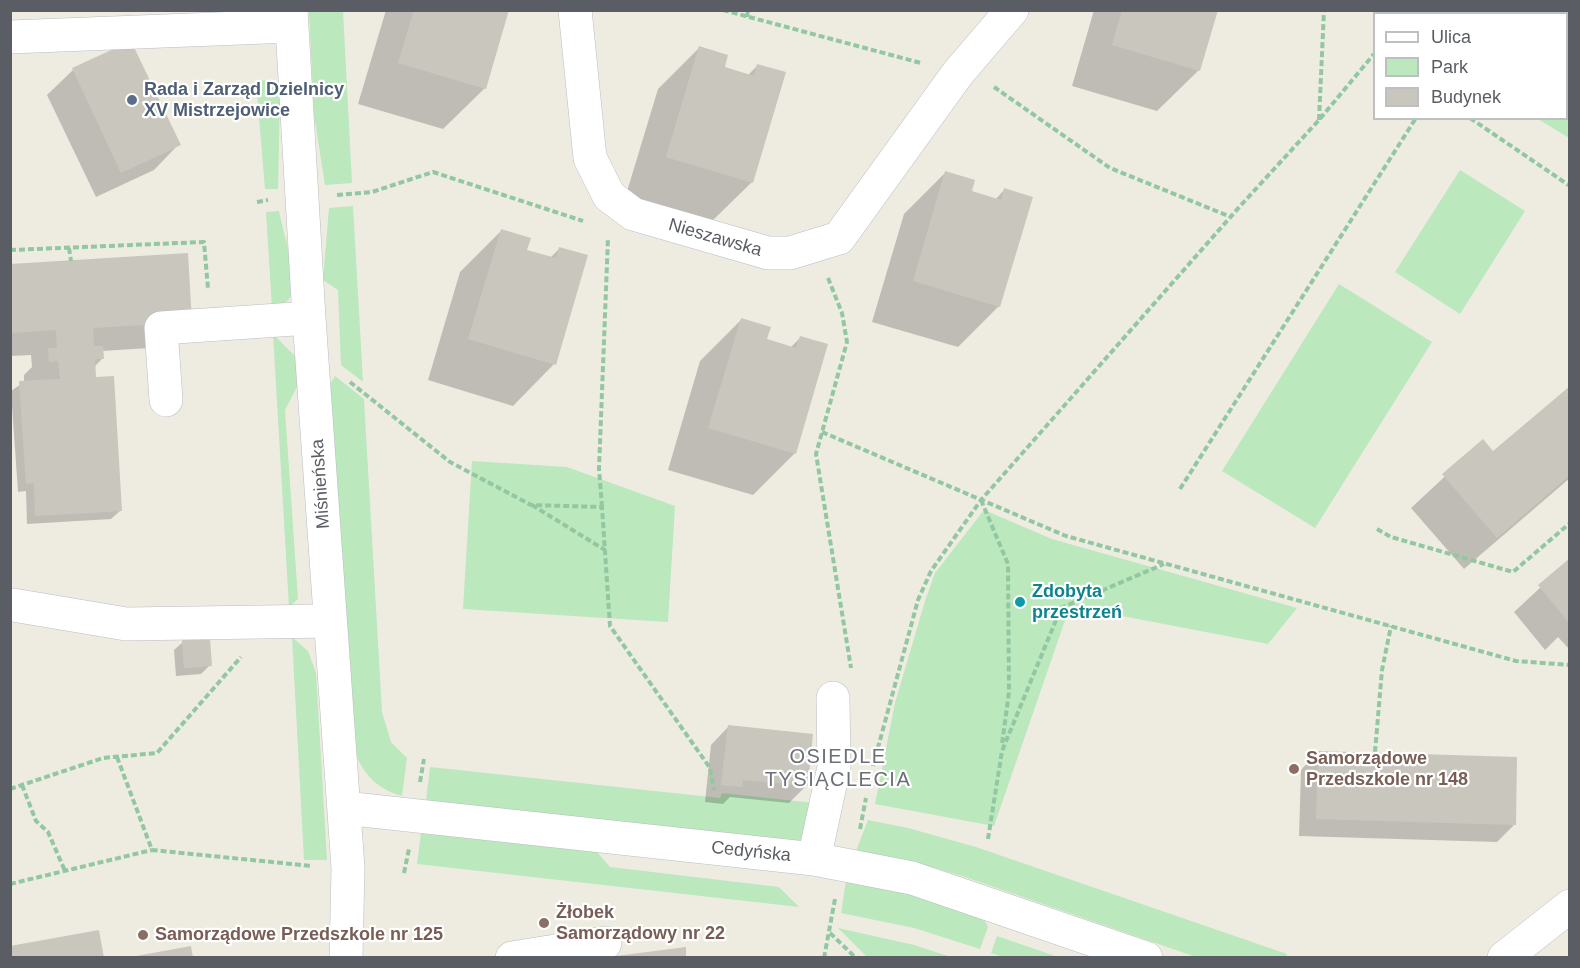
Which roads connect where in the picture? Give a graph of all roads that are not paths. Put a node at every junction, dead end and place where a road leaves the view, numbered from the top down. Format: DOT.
graph roads {
  1 [pos="575,10"];
  2 [pos="1012,10"];
  3 [pos="291,18"];
  4 [pos="10,37"];
  5 [pos="309,318"];
  6 [pos="166,400"];
  7 [pos="14,605"];
  8 [pos="330,621"];
  9 [pos="843,688"];
  10 [pos="344,808"];
  11 [pos="814,859"];
  12 [pos="1569,906"];
  13 [pos="605,943"];
  14 [pos="346,957"];
  15 [pos="512,957"];
  16 [pos="1146,957"];
  17 [pos="1504,957"];
  1 -- 2 [label="street, Nieszawska"];
  3 -- 4 [label="street"];
  3 -- 5 [label="street, Miśnieńska"];
  5 -- 6 [label="street"];
  5 -- 8 [label="street, Miśnieńska"];
  7 -- 8 [label="street"];
  8 -- 10 [label="street, Miśnieńska"];
  9 -- 11 [label="street"];
  10 -- 11 [label="street, Cedyńska"];
  10 -- 14 [label="street, Miśnieńska"];
  11 -- 16 [label="street, Cedyńska"];
  12 -- 17 [label="street"];
  13 -- 15 [label="street"];
}
